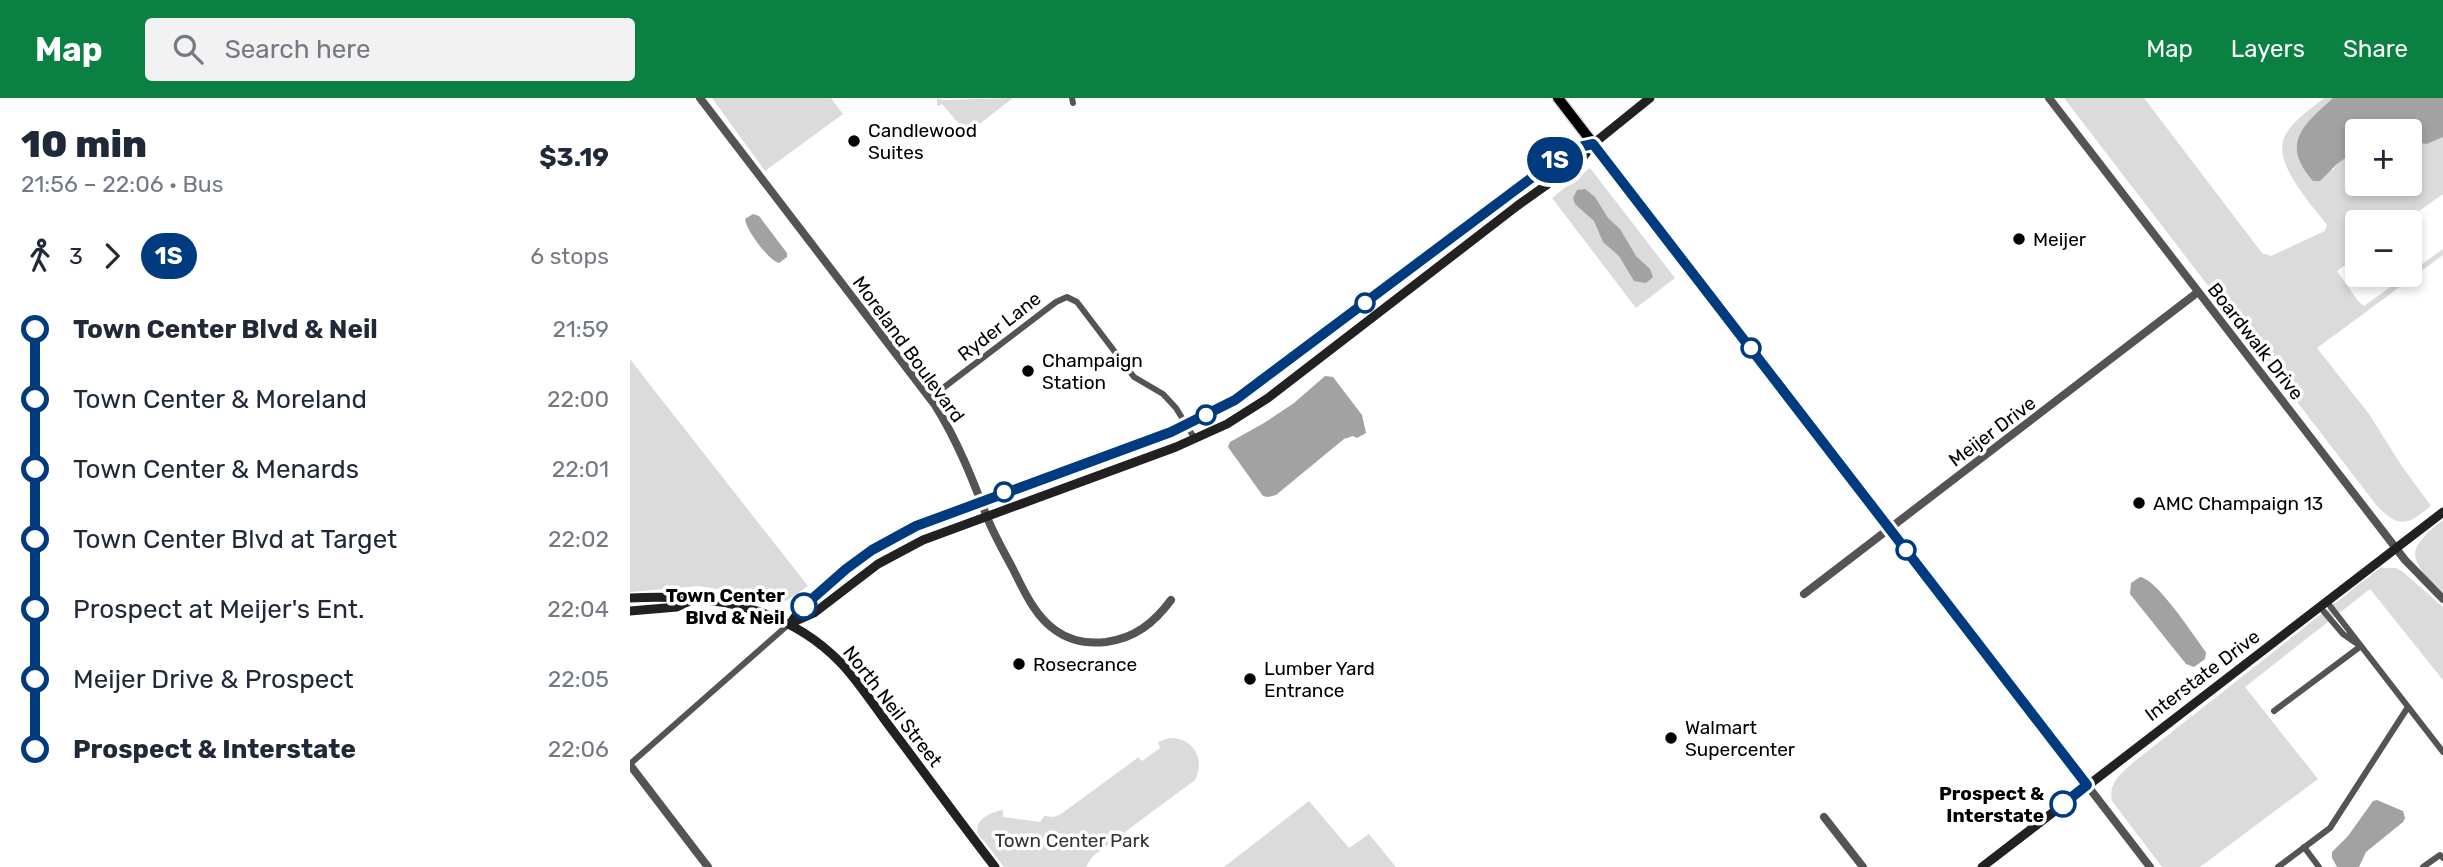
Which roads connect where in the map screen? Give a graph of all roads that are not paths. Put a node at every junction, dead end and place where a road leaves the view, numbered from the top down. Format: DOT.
graph roads {
  1 [pos="700,98"];
  2 [pos="1558,98"];
  3 [pos="1650,98"];
  4 [pos="2049,98"];
  5 [pos="1593,144"];
  6 [pos="2198,292"];
  7 [pos="930,398"];
  8 [pos="1185,425"];
  9 [pos="1195,439"];
  10 [pos="981,501"];
  11 [pos="2443,512"];
  12 [pos="987,517"];
  13 [pos="1890,529"];
  14 [pos="2396,548"];
  15 [pos="1804,594"];
  16 [pos="630,598"];
  17 [pos="2443,599"];
  18 [pos="692,600"];
  19 [pos="1171,600"];
  20 [pos="2323,604"];
  21 [pos="630,611"];
  22 [pos="789,624"];
  23 [pos="2361,646"];
  24 [pos="2408,706"];
  25 [pos="2274,711"];
  26 [pos="2443,752"];
  27 [pos="630,765"];
  28 [pos="2087,785"];
  29 [pos="1824,817"];
  30 [pos="2304,847"];
  31 [pos="2443,858"];
  32 [pos="708,867"];
  33 [pos="995,867"];
  34 [pos="1863,867"];
  35 [pos="1982,867"];
  36 [pos="2150,867"];
  37 [pos="2278,867"];
  38 [pos="2319,867"];
  39 [pos="2423,867"];
  1 -- 7 [label="street, Moreland Boulevard"];
  2 -- 5 [label="main road"];
  3 -- 5 [label="main road"];
  4 -- 6 [label="street, Boardwalk Drive"];
  5 -- 8 [label="main road"];
  5 -- 9 [label="main road"];
  5 -- 13 [label="main road"];
  6 -- 13 [label="street, Meijer Drive"];
  6 -- 14 [label="street, Boardwalk Drive"];
  7 -- 8 [label="street, Ryder Lane"];
  7 -- 10 [label="street, Moreland Boulevard"];
  8 -- 9 [label="street, Ryder Lane"];
  8 -- 10 [label="main road"];
  9 -- 12 [label="main road"];
  10 -- 12 [label="street, Moreland Boulevard"];
  10 -- 22 [label="main road"];
  11 -- 14 [label="main road, Interstate Drive"];
  12 -- 19 [label="street, Moreland Boulevard"];
  12 -- 22 [label="main road"];
  13 -- 15 [label="street, Meijer Drive"];
  13 -- 28 [label="main road"];
  14 -- 17 [label="street, Boardwalk Drive"];
  14 -- 20 [label="main road, Interstate Drive"];
  16 -- 18 [label="main road, North Neil Street"];
  18 -- 21 [label="main road, North Neil Street"];
  18 -- 22 [label="main road, North Neil Street"];
  20 -- 23 [label="street"];
  20 -- 28 [label="main road, Interstate Drive"];
  22 -- 27 [label="street"];
  22 -- 33 [label="main road, North Neil Street"];
  23 -- 24 [label="street"];
  23 -- 25 [label="street"];
  24 -- 26 [label="street"];
  24 -- 30 [label="street"];
  27 -- 32 [label="street"];
  28 -- 35 [label="main road, Interstate Drive"];
  28 -- 36 [label="street"];
  29 -- 34 [label="street"];
  30 -- 37 [label="street"];
  30 -- 38 [label="street"];
  31 -- 39 [label="street"];
}
